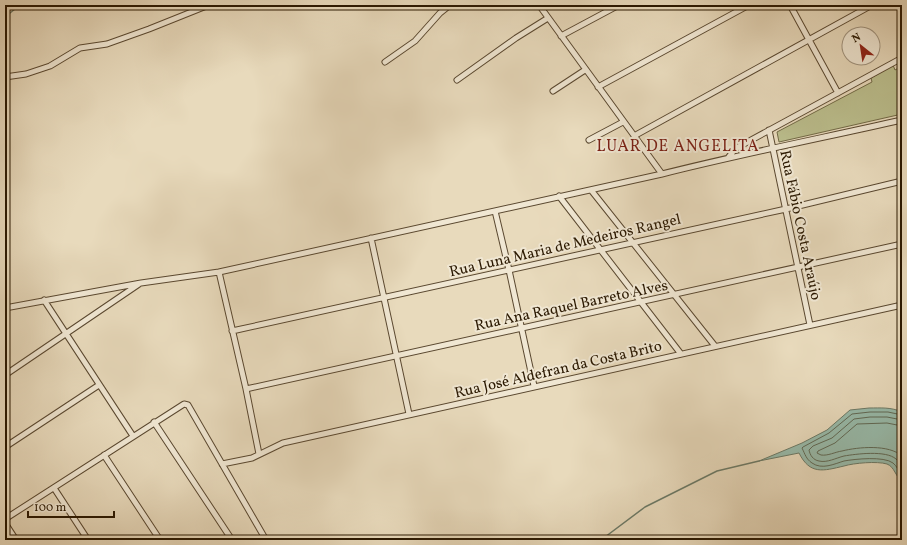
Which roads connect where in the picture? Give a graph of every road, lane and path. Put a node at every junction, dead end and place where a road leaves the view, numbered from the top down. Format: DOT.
graph roads {
  1 [pos="209,5"];
  2 [pos="450,5"];
  3 [pos="539,5"];
  4 [pos="619,5"];
  5 [pos="749,5"];
  6 [pos="790,5"];
  7 [pos="872,5"];
  8 [pos="548,18"];
  9 [pos="562,36"];
  10 [pos="809,40"];
  11 [pos="902,58"];
  12 [pos="385,62"];
  13 [pos="585,70"];
  14 [pos="5,77"];
  15 [pos="457,80"];
  16 [pos="598,87"];
  17 [pos="553,91"];
  18 [pos="838,93"];
  19 [pos="902,120"];
  20 [pos="623,122"];
  21 [pos="769,130"];
  22 [pos="634,136"];
  23 [pos="589,140"];
  24 [pos="773,149"];
  25 [pos="728,158"];
  26 [pos="662,174"];
  27 [pos="902,181"];
  28 [pos="591,190"];
  29 [pos="559,196"];
  30 [pos="786,209"];
  31 [pos="495,211"];
  32 [pos="371,238"];
  33 [pos="634,242"];
  34 [pos="902,244"];
  35 [pos="600,248"];
  36 [pos="798,267"];
  37 [pos="509,270"];
  38 [pos="219,272"];
  39 [pos="141,283"];
  40 [pos="674,294"];
  41 [pos="383,298"];
  42 [pos="44,300"];
  43 [pos="640,302"];
  44 [pos="902,305"];
  45 [pos="5,308"];
  46 [pos="810,326"];
  47 [pos="522,328"];
  48 [pos="232,330"];
  49 [pos="67,334"];
  50 [pos="715,346"];
  51 [pos="681,354"];
  52 [pos="396,356"];
  53 [pos="5,375"];
  54 [pos="99,385"];
  55 [pos="534,386"];
  56 [pos="246,389"];
  57 [pos="409,414"];
  58 [pos="154,422"];
  59 [pos="133,436"];
  60 [pos="5,447"];
  61 [pos="259,454"];
  62 [pos="104,455"];
  63 [pos="222,464"];
  64 [pos="54,488"];
  65 [pos="5,520"];
  66 [pos="5,523"];
  67 [pos="16,540"];
  68 [pos="88,540"];
  69 [pos="160,540"];
  70 [pos="232,540"];
  71 [pos="266,540"];
  1 -- 14 [label="street"];
  2 -- 12 [label="street"];
  3 -- 8 [label="street"];
  4 -- 9 [label="street"];
  5 -- 16 [label="street"];
  6 -- 10 [label="street"];
  7 -- 10 [label="street"];
  8 -- 9 [label="street"];
  8 -- 15 [label="street"];
  9 -- 13 [label="street"];
  10 -- 18 [label="street"];
  10 -- 22 [label="street"];
  11 -- 18 [label="street"];
  13 -- 16 [label="street"];
  13 -- 17 [label="street"];
  16 -- 20 [label="street"];
  18 -- 21 [label="street"];
  19 -- 24 [label="street"];
  20 -- 22 [label="street"];
  20 -- 23 [label="street"];
  21 -- 24 [label="street, Rua Fábio Costa Araújo"];
  21 -- 25 [label="street"];
  22 -- 26 [label="street"];
  24 -- 25 [label="street"];
  24 -- 30 [label="street, Rua Fábio Costa Araújo"];
  25 -- 26 [label="street"];
  26 -- 28 [label="street"];
  27 -- 30 [label="street, Rua Luna Maria de Medeiros Rangel"];
  28 -- 29 [label="street"];
  28 -- 33 [label="street"];
  29 -- 31 [label="street"];
  29 -- 35 [label="street"];
  30 -- 33 [label="street, Rua Luna Maria de Medeiros Rangel"];
  30 -- 36 [label="street, Rua Fábio Costa Araújo"];
  31 -- 32 [label="street"];
  31 -- 37 [label="street"];
  32 -- 38 [label="street"];
  32 -- 41 [label="street"];
  33 -- 35 [label="street, Rua Luna Maria de Medeiros Rangel"];
  33 -- 40 [label="street"];
  34 -- 36 [label="street, Rua Ana Raquel Barreto Alves"];
  35 -- 37 [label="street, Rua Luna Maria de Medeiros Rangel"];
  35 -- 43 [label="street"];
  36 -- 40 [label="street, Rua Ana Raquel Barreto Alves"];
  36 -- 46 [label="street, Rua Fábio Costa Araújo"];
  37 -- 41 [label="street, Rua Luna Maria de Medeiros Rangel"];
  37 -- 47 [label="street"];
  38 -- 39 [label="street"];
  38 -- 48 [label="street"];
  39 -- 42 [label="street"];
  39 -- 49 [label="street"];
  40 -- 43 [label="street, Rua Ana Raquel Barreto Alves"];
  40 -- 50 [label="street"];
  41 -- 48 [label="street, Rua Luna Maria de Medeiros Rangel"];
  41 -- 52 [label="street"];
  42 -- 45 [label="street"];
  42 -- 49 [label="street"];
  43 -- 47 [label="street, Rua Ana Raquel Barreto Alves"];
  43 -- 51 [label="street"];
  44 -- 46 [label="street, Rua José Aldefran da Costa Brito"];
  46 -- 50 [label="street, Rua José Aldefran da Costa Brito"];
  47 -- 52 [label="street, Rua Ana Raquel Barreto Alves"];
  47 -- 55 [label="street"];
  48 -- 56 [label="street"];
  49 -- 53 [label="street"];
  49 -- 54 [label="street"];
  50 -- 51 [label="street, Rua José Aldefran da Costa Brito"];
  51 -- 55 [label="street, Rua José Aldefran da Costa Brito"];
  52 -- 56 [label="street, Rua Ana Raquel Barreto Alves"];
  52 -- 57 [label="street"];
  54 -- 59 [label="street"];
  54 -- 60 [label="street"];
  55 -- 57 [label="street, Rua José Aldefran da Costa Brito"];
  56 -- 61 [label="street"];
  57 -- 61 [label="street, Rua José Aldefran da Costa Brito"];
  58 -- 59 [label="street"];
  58 -- 63 [label="street"];
  58 -- 70 [label="street"];
  59 -- 62 [label="street"];
  61 -- 63 [label="street, Rua José Aldefran da Costa Brito"];
  62 -- 64 [label="street"];
  62 -- 69 [label="street"];
  63 -- 71 [label="street"];
  64 -- 65 [label="street"];
  64 -- 68 [label="street"];
  66 -- 67 [label="street"];
}
